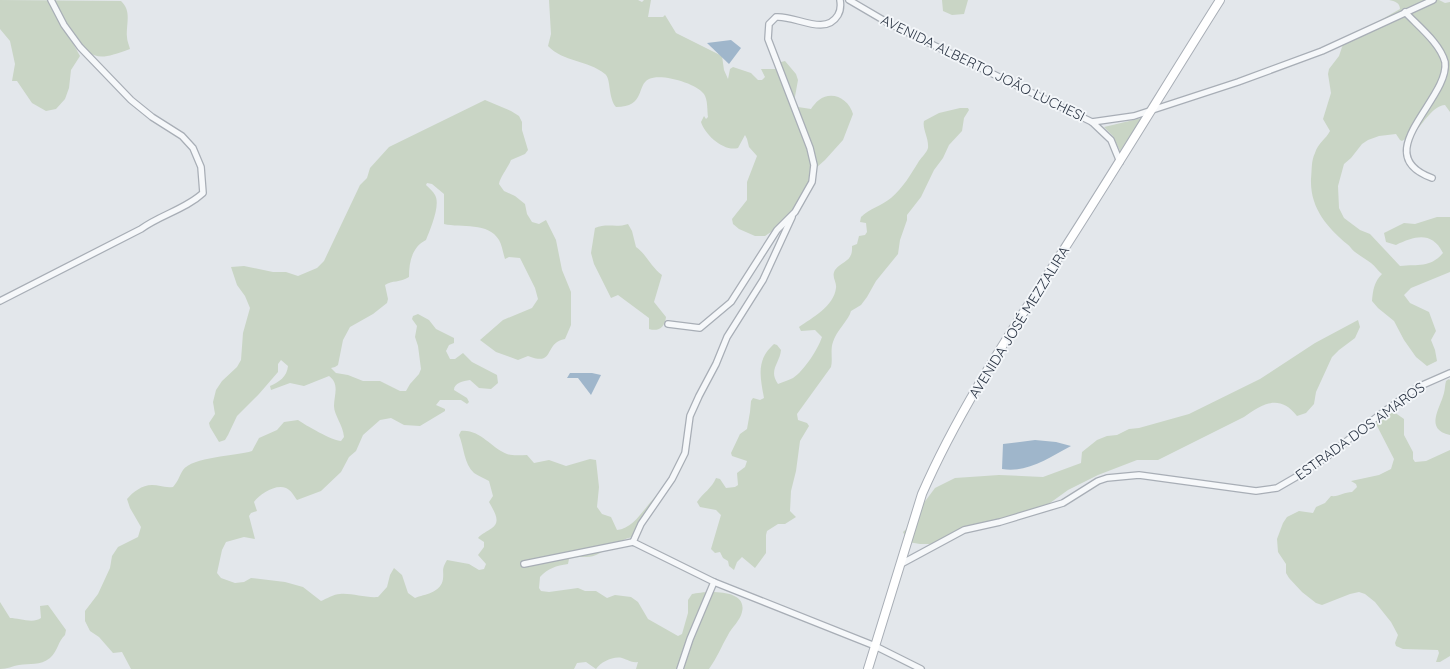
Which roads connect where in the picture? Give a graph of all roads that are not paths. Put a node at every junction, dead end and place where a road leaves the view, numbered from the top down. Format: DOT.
graph roads {
  1 [pos="51,0"];
  2 [pos="840,0"];
  3 [pos="849,0"];
  4 [pos="1220,0"];
  5 [pos="1433,0"];
  6 [pos="1405,12"];
  7 [pos="1151,111"];
  8 [pos="1092,122"];
  9 [pos="1120,162"];
  10 [pos="1432,178"];
  11 [pos="794,212"];
  12 [pos="0,301"];
  13 [pos="668,324"];
  14 [pos="1450,373"];
  15 [pos="633,542"];
  16 [pos="524,564"];
  17 [pos="901,564"];
  18 [pos="714,582"];
  19 [pos="875,646"];
  20 [pos="680,669"];
  21 [pos="868,669"];
  22 [pos="922,669"];
  1 -- 12 [label="street"];
  2 -- 11 [label="street"];
  3 -- 8 [label="street, AVENIDA ALBERTO JOÃO LUCHESI"];
  4 -- 7 [label="main road, AVENIDA JOSÉ MEZZALIRA"];
  5 -- 6 [label="street"];
  6 -- 7 [label="street"];
  6 -- 10 [label="street"];
  7 -- 8 [label="street"];
  7 -- 9 [label="main road, AVENIDA JOSÉ MEZZALIRA"];
  8 -- 9 [label="street"];
  9 -- 17 [label="main road, AVENIDA JOSÉ MEZZALIRA"];
  11 -- 13 [label="street"];
  11 -- 15 [label="street"];
  14 -- 17 [label="street, ESTRADA DOS AMAROS"];
  15 -- 16 [label="street"];
  15 -- 18 [label="street"];
  17 -- 19 [label="main road, AVENIDA JOSÉ MEZZALIRA"];
  18 -- 19 [label="street"];
  18 -- 20 [label="street"];
  19 -- 21 [label="main road, AVENIDA JOSÉ MEZZALIRA"];
  19 -- 22 [label="street"];
}
